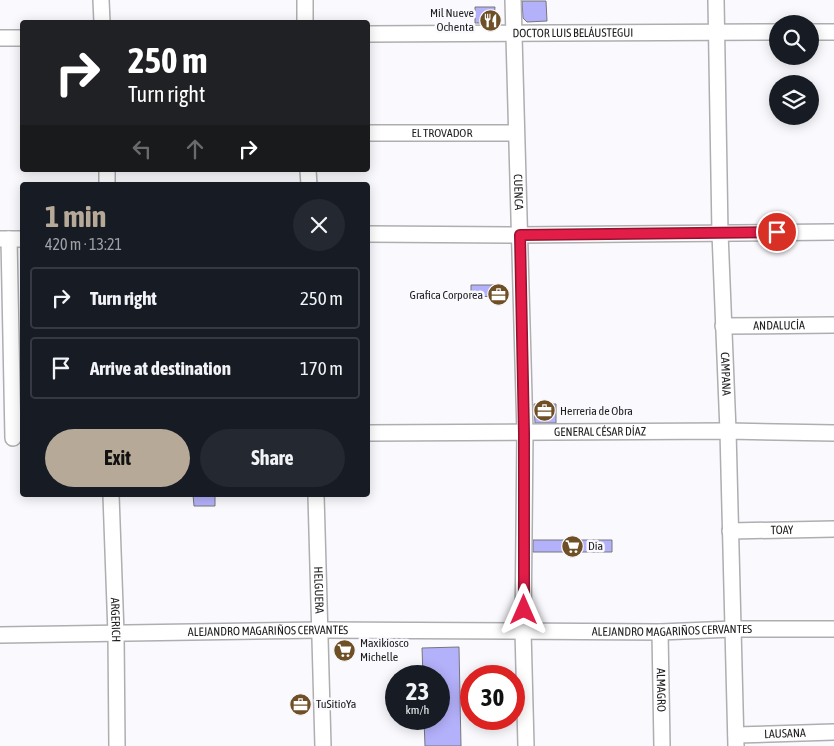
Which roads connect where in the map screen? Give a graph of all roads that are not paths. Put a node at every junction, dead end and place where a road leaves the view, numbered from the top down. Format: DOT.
graph roads {
  1 [pos="102,0"];
  2 [pos="305,0"];
  3 [pos="513,0"];
  4 [pos="716,0"];
  5 [pos="102,20"];
  6 [pos="305,20"];
  7 [pos="717,32"];
  8 [pos="769,32"];
  9 [pos="819,32"];
  10 [pos="834,32"];
  11 [pos="370,34"];
  12 [pos="515,34"];
  13 [pos="0,38"];
  14 [pos="20,38"];
  15 [pos="370,133"];
  16 [pos="516,133"];
  17 [pos="720,232"];
  18 [pos="834,232"];
  19 [pos="370,234"];
  20 [pos="520,235"];
  21 [pos="11,239"];
  22 [pos="834,325"];
  23 [pos="723,326"];
  24 [pos="728,431"];
  25 [pos="370,433"];
  26 [pos="524,433"];
  27 [pos="834,433"];
  28 [pos="12,438"];
  29 [pos="111,497"];
  30 [pos="316,497"];
  31 [pos="834,529"];
  32 [pos="730,531"];
  33 [pos="733,629"];
  34 [pos="834,629"];
  35 [pos="320,630"];
  36 [pos="523,630"];
  37 [pos="660,632"];
  38 [pos="116,634"];
  39 [pos="0,635"];
  40 [pos="834,732"];
  41 [pos="736,741"];
  42 [pos="117,746"];
  43 [pos="323,746"];
  44 [pos="526,746"];
  45 [pos="662,746"];
  1 -- 5 [label="street"];
  2 -- 6 [label="street"];
  3 -- 12 [label="street, CUENCA"];
  4 -- 7 [label="street, CAMPANA"];
  7 -- 8 [label="street, DOCTOR LUIS BELÁUSTEGUI"];
  7 -- 12 [label="street, DOCTOR LUIS BELÁUSTEGUI"];
  7 -- 17 [label="street, CAMPANA"];
  9 -- 10 [label="street"];
  11 -- 12 [label="street, DOCTOR LUIS BELÁUSTEGUI"];
  12 -- 16 [label="street, CUENCA"];
  13 -- 14 [label="street"];
  15 -- 16 [label="street, EL TROVADOR"];
  16 -- 20 [label="street, CUENCA"];
  17 -- 18 [label="street"];
  17 -- 20 [label="street"];
  17 -- 23 [label="street, CAMPANA"];
  19 -- 20 [label="street"];
  20 -- 26 [label="street, CUENCA"];
  21 -- 28 [label="street"];
  22 -- 23 [label="street, ANDALUCÍA"];
  23 -- 24 [label="street, CAMPANA"];
  24 -- 26 [label="street, GENERAL CÉSAR DÍAZ"];
  24 -- 27 [label="street, GENERAL CÉSAR DÍAZ"];
  24 -- 32 [label="street, CAMPANA"];
  25 -- 26 [label="street, GENERAL CÉSAR DÍAZ"];
  26 -- 36 [label="street, CUENCA"];
  29 -- 38 [label="street, ARGERICH"];
  30 -- 35 [label="street, HELGUERA"];
  31 -- 32 [label="street, TOAY"];
  32 -- 33 [label="street, CAMPANA"];
  33 -- 34 [label="street, ALEJANDRO MAGARIÑOS CERVANTES"];
  33 -- 37 [label="street, ALEJANDRO MAGARIÑOS CERVANTES"];
  33 -- 41 [label="street, CAMPANA"];
  35 -- 36 [label="street, ALEJANDRO MAGARIÑOS CERVANTES"];
  35 -- 38 [label="street, ALEJANDRO MAGARIÑOS CERVANTES"];
  35 -- 43 [label="street, HELGUERA"];
  36 -- 37 [label="street, ALEJANDRO MAGARIÑOS CERVANTES"];
  36 -- 44 [label="street, CUENCA"];
  37 -- 45 [label="street, ALMAGRO"];
  38 -- 39 [label="street, ALEJANDRO MAGARIÑOS CERVANTES"];
  38 -- 42 [label="street, ARGERICH"];
  40 -- 41 [label="street, LAUSANA"];
}
